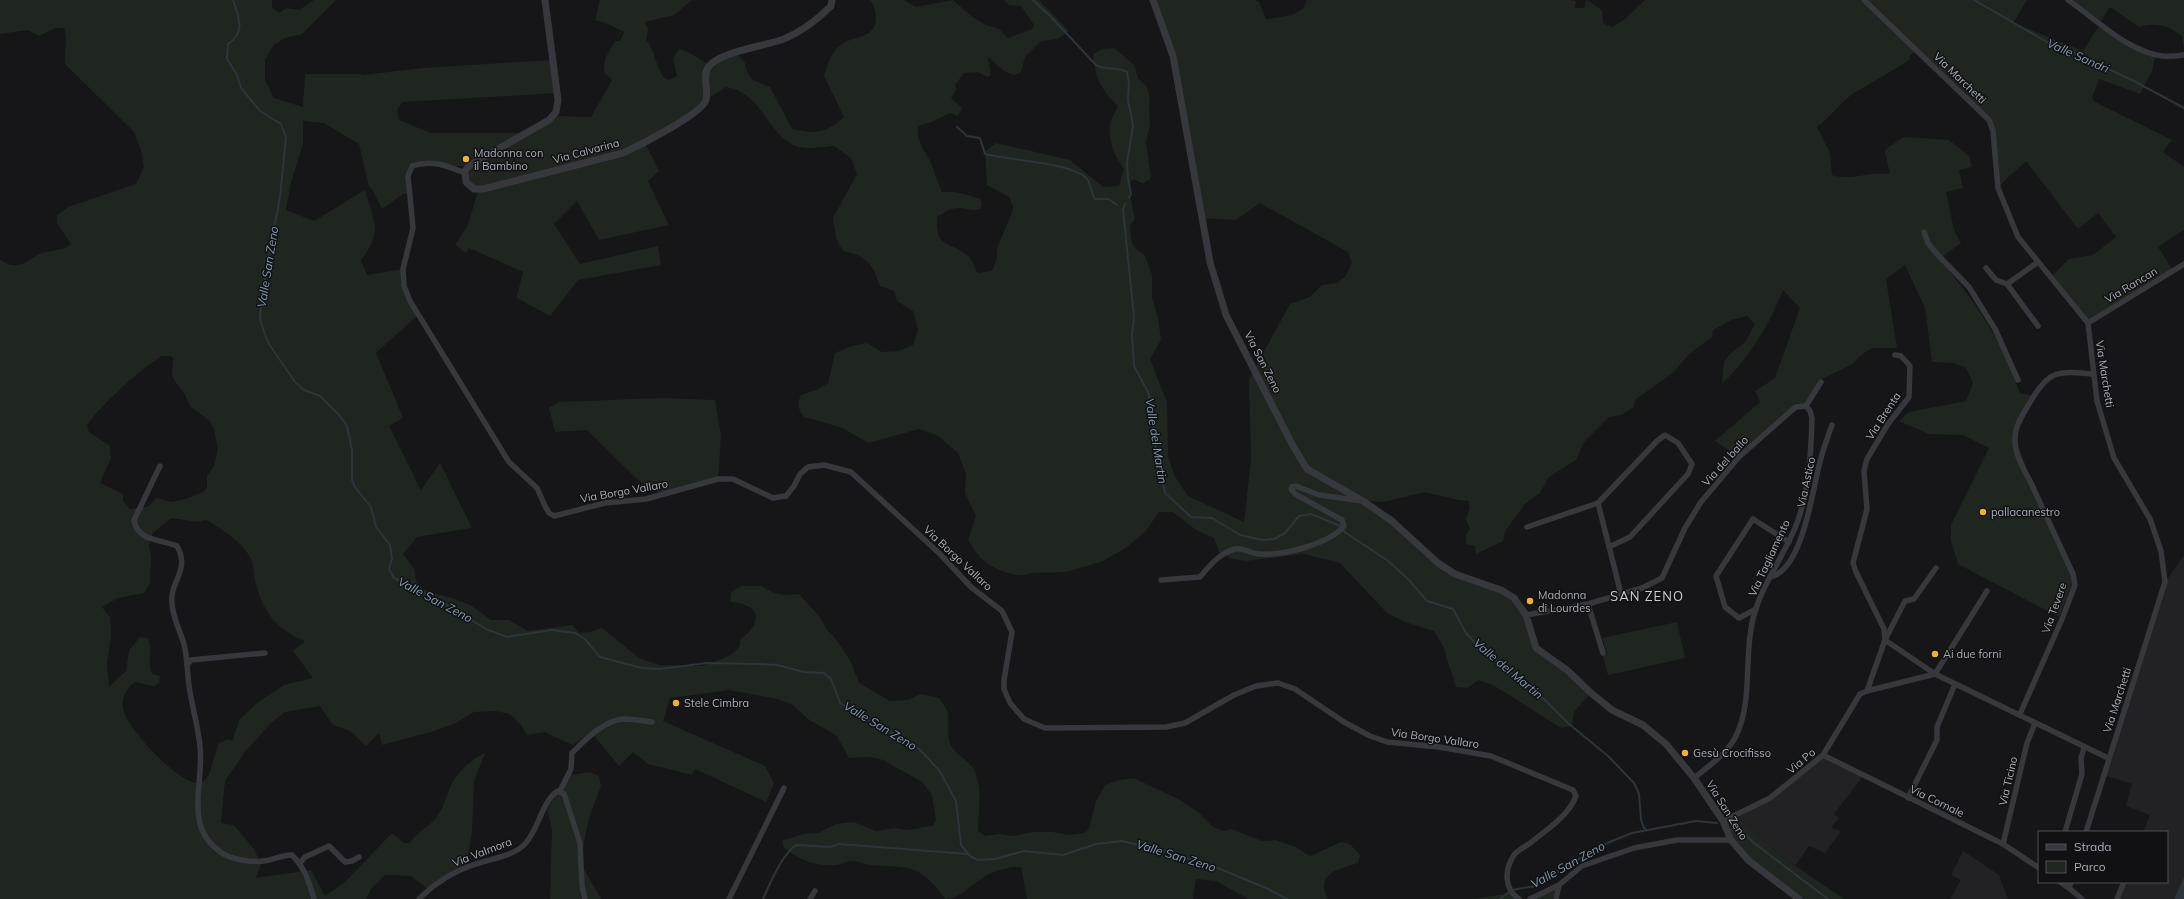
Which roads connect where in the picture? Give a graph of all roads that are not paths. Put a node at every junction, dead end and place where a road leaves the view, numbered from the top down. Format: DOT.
graph roads {
  1 [pos="545,0"];
  2 [pos="832,0"];
  3 [pos="1153,0"];
  4 [pos="1864,0"];
  5 [pos="2068,0"];
  6 [pos="2184,56"];
  7 [pos="465,173"];
  8 [pos="1924,232"];
  9 [pos="2038,262"];
  10 [pos="2184,264"];
  11 [pos="1986,268"];
  12 [pos="2007,284"];
  13 [pos="2088,323"];
  14 [pos="2038,326"];
  15 [pos="1895,354"];
  16 [pos="2093,374"];
  17 [pos="2018,380"];
  18 [pos="1821,382"];
  19 [pos="1806,406"];
  20 [pos="1832,425"];
  21 [pos="160,466"];
  22 [pos="1363,501"];
  23 [pos="1598,503"];
  24 [pos="1528,527"];
  25 [pos="1789,542"];
  26 [pos="1609,547"];
  27 [pos="1936,568"];
  28 [pos="1770,577"];
  29 [pos="1161,580"];
  30 [pos="1987,591"];
  31 [pos="1621,594"];
  32 [pos="1588,604"];
  33 [pos="1756,609"];
  34 [pos="1526,615"];
  35 [pos="1885,640"];
  36 [pos="264,653"];
  37 [pos="1603,653"];
  38 [pos="187,665"];
  39 [pos="1935,674"];
  40 [pos="1956,684"];
  41 [pos="1867,691"];
  42 [pos="2020,714"];
  43 [pos="652,722"];
  44 [pos="2035,723"];
  45 [pos="2084,748"];
  46 [pos="1824,755"];
  47 [pos="2108,758"];
  48 [pos="1694,778"];
  49 [pos="784,788"];
  50 [pos="560,791"];
  51 [pos="1908,798"];
  52 [pos="1723,821"];
  53 [pos="2065,831"];
  54 [pos="2086,831"];
  55 [pos="1731,840"];
  56 [pos="2003,844"];
  57 [pos="359,857"];
  58 [pos="300,862"];
  59 [pos="2038,867"];
  60 [pos="2124,883"];
  61 [pos="1559,885"];
  62 [pos="2070,885"];
  63 [pos="815,891"];
  64 [pos="1791,897"];
  65 [pos="314,899"];
  66 [pos="419,899"];
  67 [pos="584,899"];
  68 [pos="729,899"];
  69 [pos="810,899"];
  70 [pos="1519,899"];
  71 [pos="1530,899"];
  72 [pos="1556,899"];
  73 [pos="1799,899"];
  74 [pos="2082,899"];
  75 [pos="2117,899"];
  1 -- 7 [label="street"];
  2 -- 7 [label="street, Via Calvarina"];
  3 -- 22 [label="street, Via San Zeno"];
  4 -- 9 [label="street, Via Marchetti"];
  5 -- 6 [label="street"];
  7 -- 70 [label="street, Via Borgo Vallaro"];
  8 -- 17 [label="street"];
  9 -- 12 [label="street"];
  9 -- 13 [label="street, Via Marchetti"];
  10 -- 13 [label="street, Via Rancan"];
  11 -- 12 [label="street"];
  12 -- 14 [label="street"];
  13 -- 16 [label="street, Via Marchetti"];
  15 -- 35 [label="street, Via Brenta"];
  16 -- 42 [label="street, Via Tevere"];
  16 -- 47 [label="street, Via Marchetti"];
  18 -- 19 [label="street"];
  19 -- 25 [label="street, Via Tagliamento"];
  19 -- 31 [label="street, Via del ballo"];
  20 -- 28 [label="street, Via Astico"];
  21 -- 38 [label="street"];
  22 -- 29 [label="street"];
  22 -- 34 [label="street, Via San Zeno"];
  23 -- 24 [label="street"];
  23 -- 26 [label="street"];
  23 -- 26 [label="street"];
  25 -- 28 [label="street, Via Tagliamento"];
  25 -- 33 [label="street"];
  26 -- 31 [label="street"];
  27 -- 35 [label="street, Via Po"];
  28 -- 33 [label="street, Via Tagliamento"];
  30 -- 39 [label="street"];
  31 -- 32 [label="street"];
  32 -- 34 [label="street"];
  32 -- 37 [label="street"];
  33 -- 48 [label="street, Via Tagliamento"];
  34 -- 48 [label="street, Via San Zeno"];
  35 -- 39 [label="street"];
  35 -- 41 [label="street, Via Po"];
  36 -- 38 [label="street"];
  38 -- 58 [label="street"];
  39 -- 40 [label="street"];
  39 -- 41 [label="street"];
  40 -- 42 [label="street"];
  40 -- 51 [label="street"];
  41 -- 46 [label="street, Via Po"];
  42 -- 44 [label="street"];
  43 -- 50 [label="street, Via Valmora"];
  44 -- 45 [label="street"];
  44 -- 56 [label="street, Via Ticino"];
  45 -- 47 [label="street"];
  45 -- 53 [label="street"];
  46 -- 51 [label="street, Via Cornale"];
  46 -- 52 [label="street, Via Po"];
  47 -- 54 [label="street, Via Marchetti"];
  48 -- 52 [label="street, Via San Zeno"];
  49 -- 68 [label="street"];
  50 -- 66 [label="street, Via Valmora"];
  50 -- 67 [label="street"];
  51 -- 56 [label="street, Via Cornale"];
  52 -- 55 [label="street, Via San Zeno"];
  55 -- 61 [label="street"];
  55 -- 64 [label="street, Via San Zeno"];
  56 -- 59 [label="street, Via Cornale"];
  57 -- 58 [label="street"];
  58 -- 65 [label="street"];
  60 -- 75 [label="street"];
  61 -- 71 [label="street"];
  61 -- 72 [label="street"];
  62 -- 74 [label="street"];
  63 -- 69 [label="street"];
  64 -- 73 [label="street, Via San Zeno"];
}
